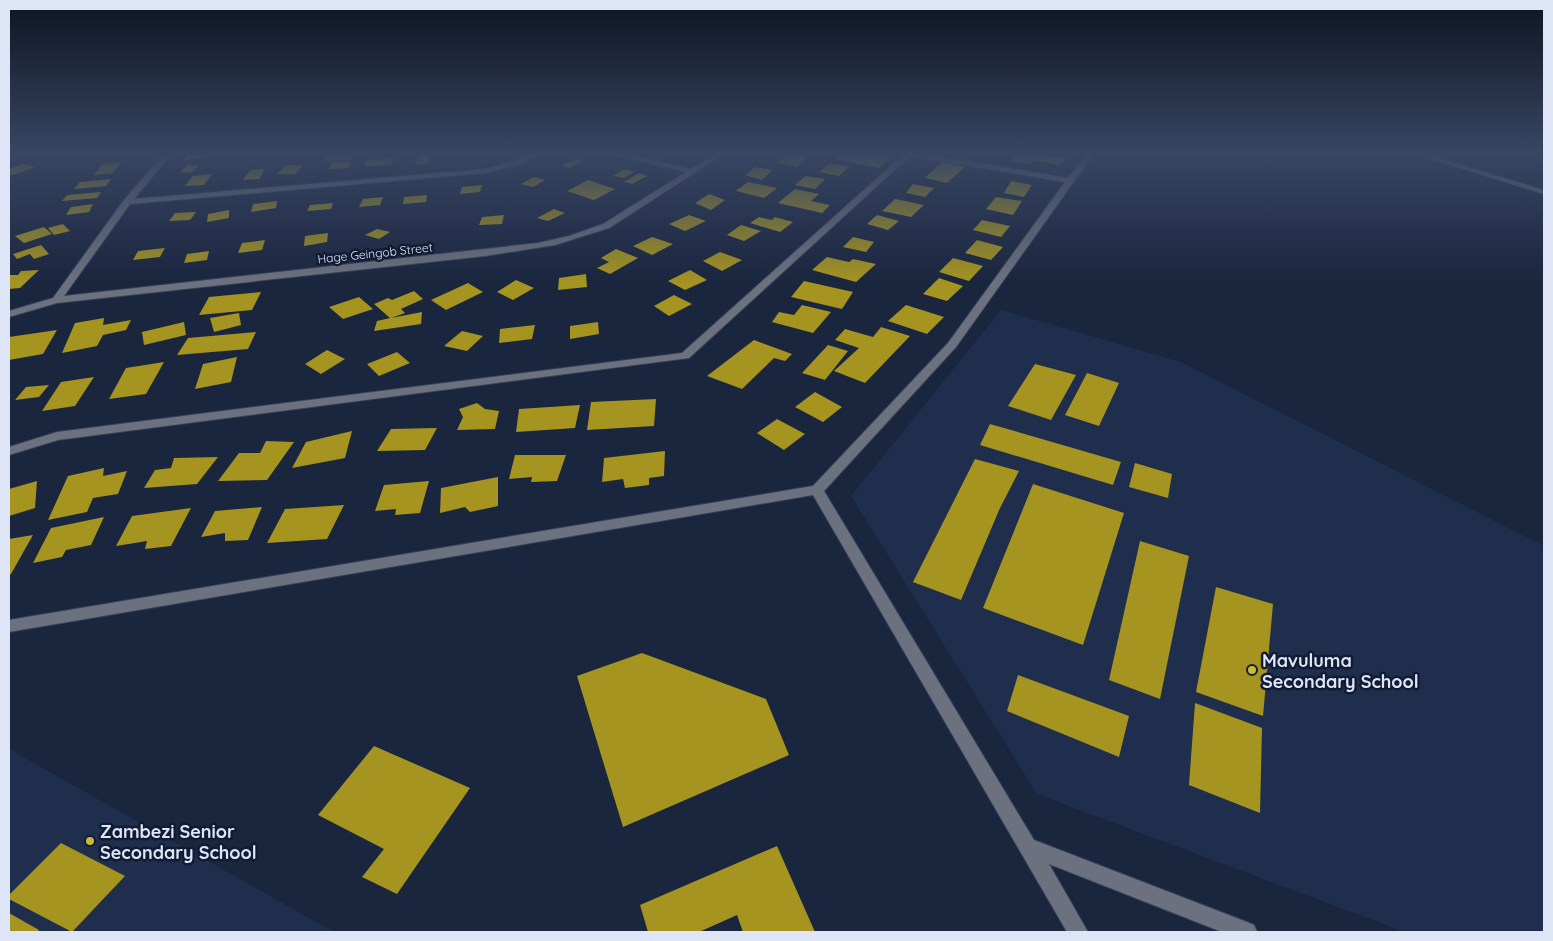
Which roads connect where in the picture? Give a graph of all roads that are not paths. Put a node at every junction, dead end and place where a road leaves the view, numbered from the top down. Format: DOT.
graph roads {
  1 [pos="132,196"];
  2 [pos="197,196"];
  3 [pos="652,196"];
  4 [pos="857,196"];
  5 [pos="1059,196"];
  6 [pos="127,202"];
  7 [pos="56,300"];
  8 [pos="9,314"];
  9 [pos="9,451"];
  10 [pos="817,490"];
  11 [pos="9,626"];
  12 [pos="1028,846"];
  13 [pos="1078,932"];
  14 [pos="1247,932"];
  1 -- 6 [label="street"];
  2 -- 6 [label="street"];
  3 -- 7 [label="street, Hage Geingob Street"];
  4 -- 9 [label="street"];
  5 -- 10 [label="street"];
  6 -- 7 [label="street"];
  7 -- 8 [label="street, Hage Geingob Street"];
  10 -- 11 [label="street"];
  10 -- 12 [label="street"];
  12 -- 13 [label="street"];
  12 -- 14 [label="street"];
}
